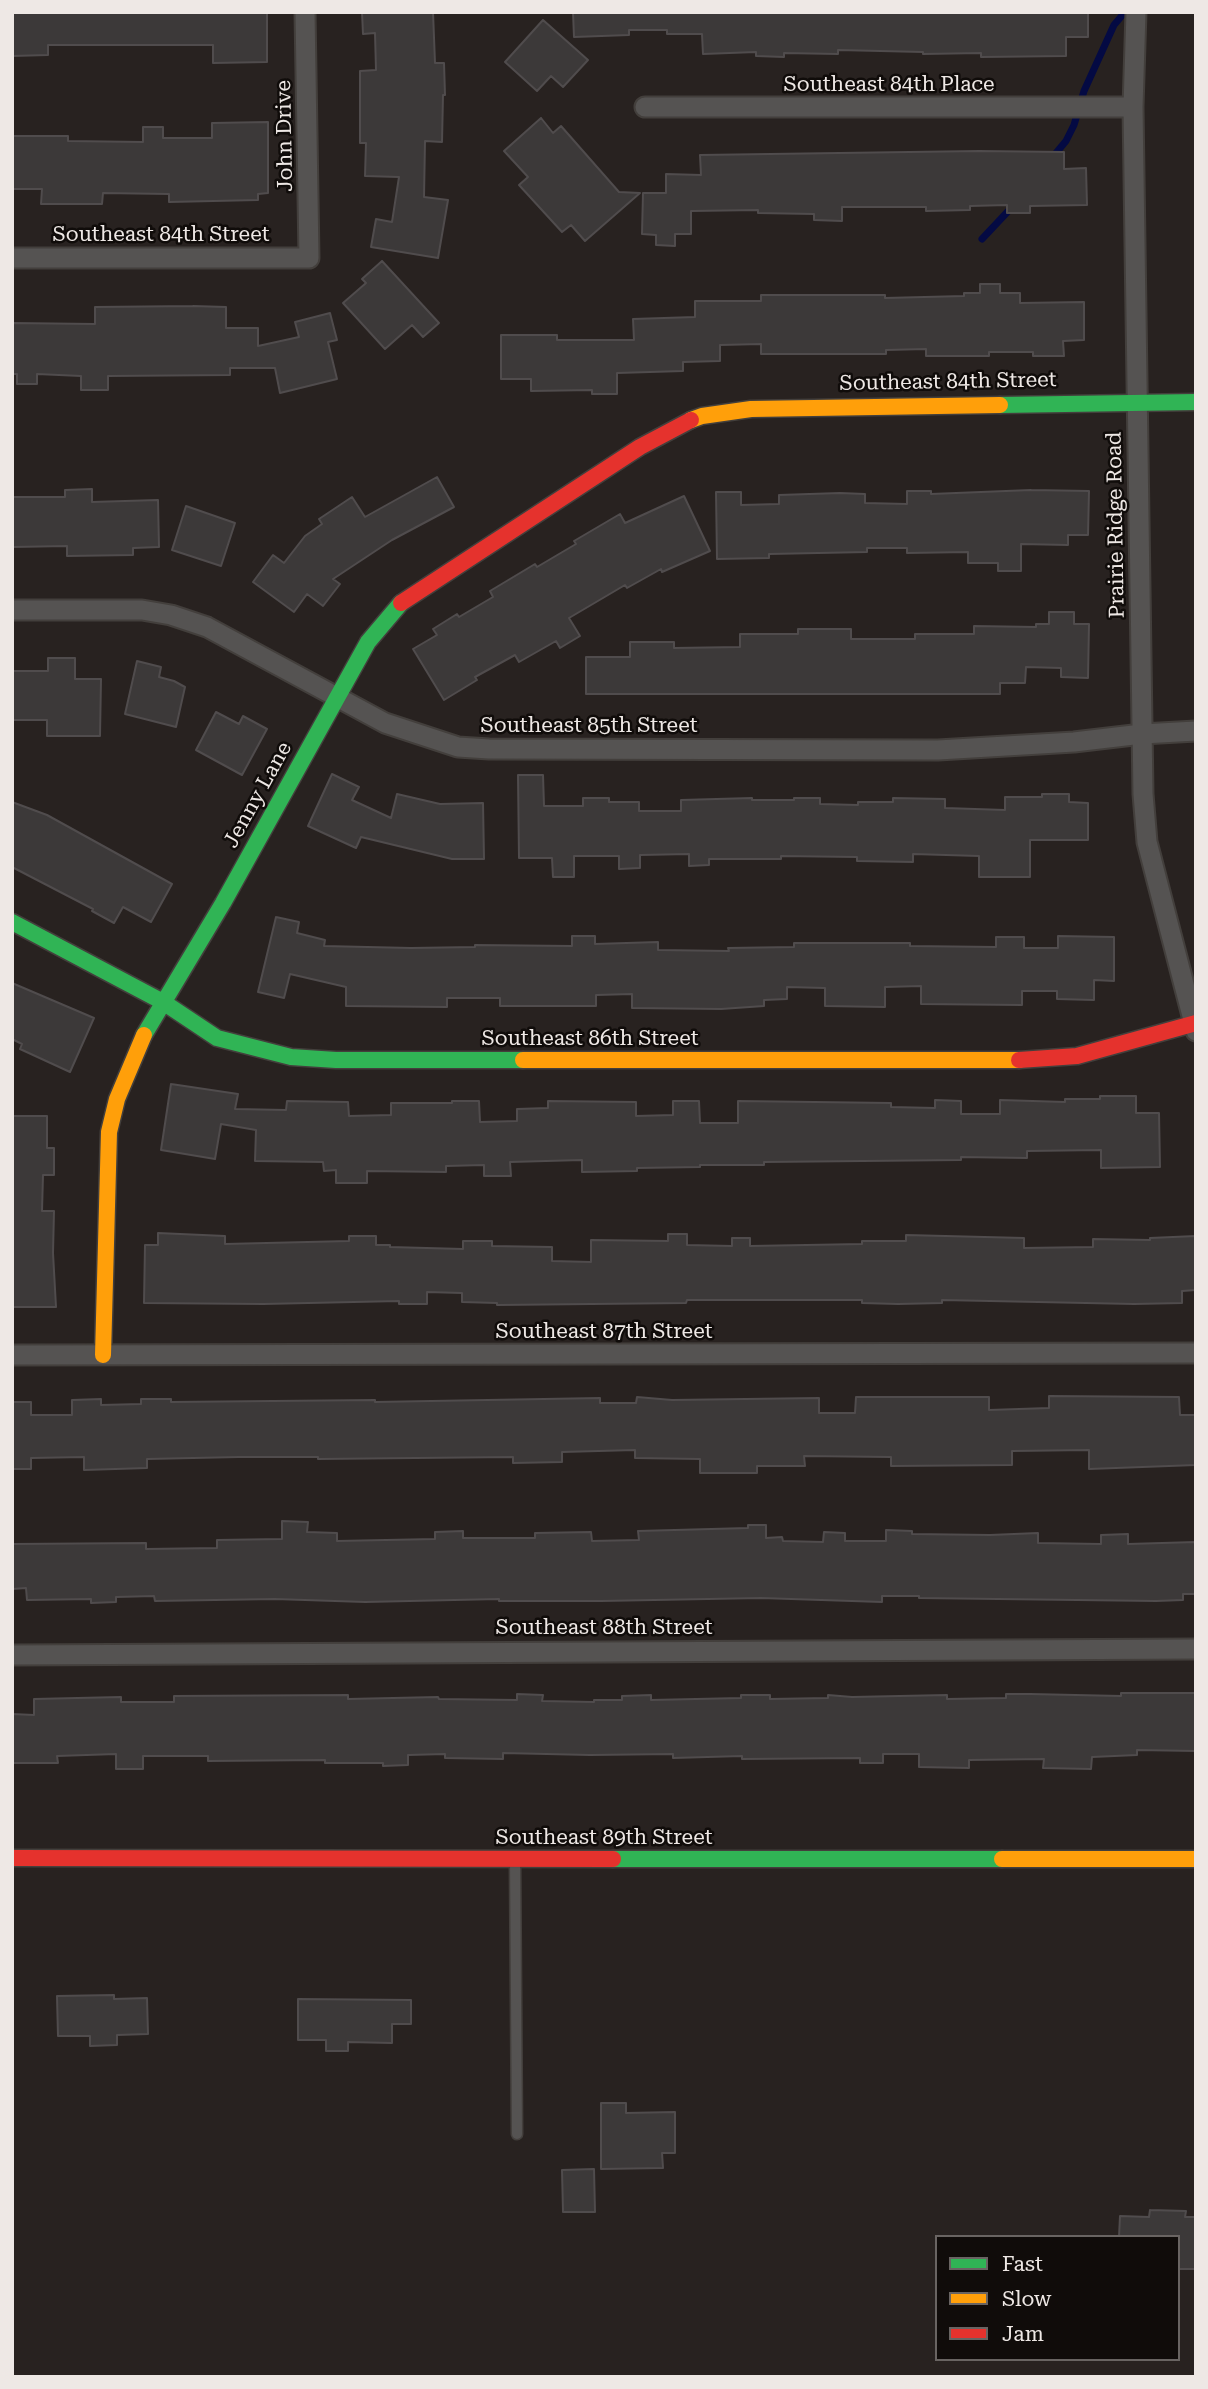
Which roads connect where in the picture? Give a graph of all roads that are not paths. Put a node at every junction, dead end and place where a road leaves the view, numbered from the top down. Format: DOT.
graph roads {
  1 [pos="305,12"];
  2 [pos="1136,12"];
  3 [pos="645,107"];
  4 [pos="1133,107"];
  5 [pos="12,258"];
  6 [pos="309,258"];
  7 [pos="1137,401"];
  8 [pos="1196,402"];
  9 [pos="702,416"];
  10 [pos="12,610"];
  11 [pos="336,697"];
  12 [pos="1196,731"];
  13 [pos="1142,733"];
  14 [pos="12,922"];
  15 [pos="163,1002"];
  16 [pos="1195,1026"];
  17 [pos="1196,1353"];
  18 [pos="12,1355"];
  19 [pos="103,1355"];
  20 [pos="1196,1648"];
  21 [pos="12,1655"];
  22 [pos="12,1858"];
  23 [pos="515,1858"];
  24 [pos="1196,1859"];
  25 [pos="517,2134"];
  1 -- 6 [label="street, John Drive"];
  2 -- 4 [label="street, Prairie Ridge Road"];
  3 -- 4 [label="street, Southeast 84th Place"];
  4 -- 7 [label="street, Prairie Ridge Road"];
  5 -- 6 [label="street, Southeast 84th Street"];
  7 -- 8 [label="street, Southeast 84th Street"];
  7 -- 9 [label="street, Southeast 84th Street"];
  7 -- 13 [label="street, Prairie Ridge Road"];
  9 -- 11 [label="street, Jenny Lane"];
  10 -- 11 [label="street, Southeast 85th Street"];
  11 -- 13 [label="street, Southeast 85th Street"];
  11 -- 15 [label="street, Jenny Lane"];
  12 -- 13 [label="street, Southeast 85th Street"];
  13 -- 16 [label="street, Prairie Ridge Road"];
  14 -- 15 [label="street, Southeast 86th Street"];
  15 -- 16 [label="street, Southeast 86th Street"];
  15 -- 19 [label="street, Jenny Lane"];
  17 -- 19 [label="street, Southeast 87th Street"];
  18 -- 19 [label="street, Southeast 87th Street"];
  20 -- 21 [label="street, Southeast 88th Street"];
  22 -- 23 [label="street, Southeast 89th Street"];
  23 -- 24 [label="street, Southeast 89th Street"];
  23 -- 25 [label="lane"];
}
